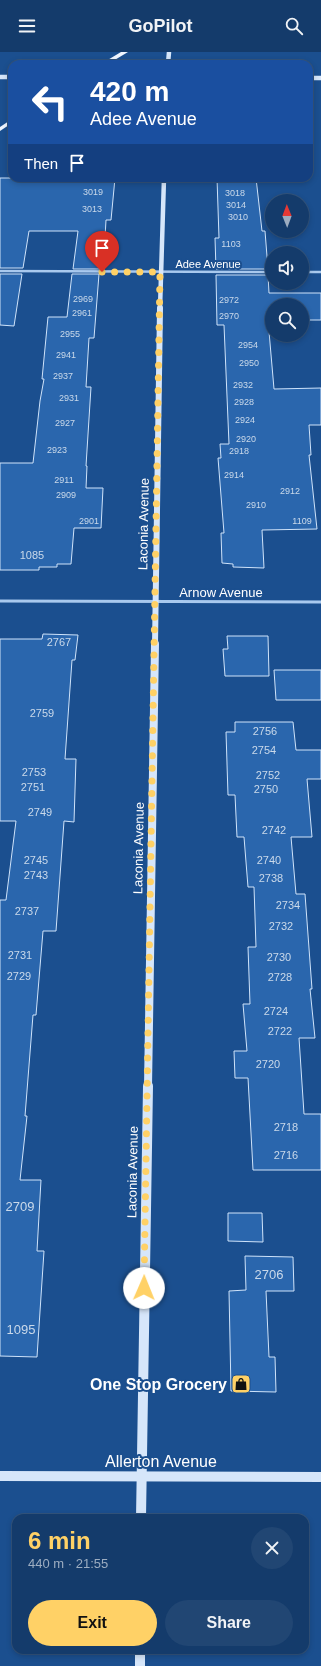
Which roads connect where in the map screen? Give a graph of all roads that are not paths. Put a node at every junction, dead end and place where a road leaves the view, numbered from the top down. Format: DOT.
graph roads {
  1 [pos="125,52"];
  2 [pos="111,60"];
  3 [pos="164,182"];
  4 [pos="0,271"];
  5 [pos="160,272"];
  6 [pos="265,272"];
  7 [pos="309,272"];
  8 [pos="321,272"];
  9 [pos="0,601"];
  10 [pos="156,602"];
  11 [pos="321,602"];
  12 [pos="0,1476"];
  13 [pos="141,1477"];
  14 [pos="321,1477"];
  15 [pos="141,1514"];
  16 [pos="140,1654"];
  17 [pos="140,1666"];
  1 -- 2 [label="main road"];
  3 -- 5 [label="street, Laconia Avenue"];
  4 -- 5 [label="street, Adee Avenue"];
  5 -- 6 [label="street, Adee Avenue"];
  5 -- 10 [label="street, Laconia Avenue"];
  7 -- 8 [label="street"];
  9 -- 10 [label="street, Arnow Avenue"];
  10 -- 11 [label="street, Arnow Avenue"];
  10 -- 13 [label="street, Laconia Avenue"];
  12 -- 13 [label="street, Allerton Avenue"];
  13 -- 14 [label="street, Allerton Avenue"];
  13 -- 15 [label="street, Laconia Avenue"];
  16 -- 17 [label="street"];
}
